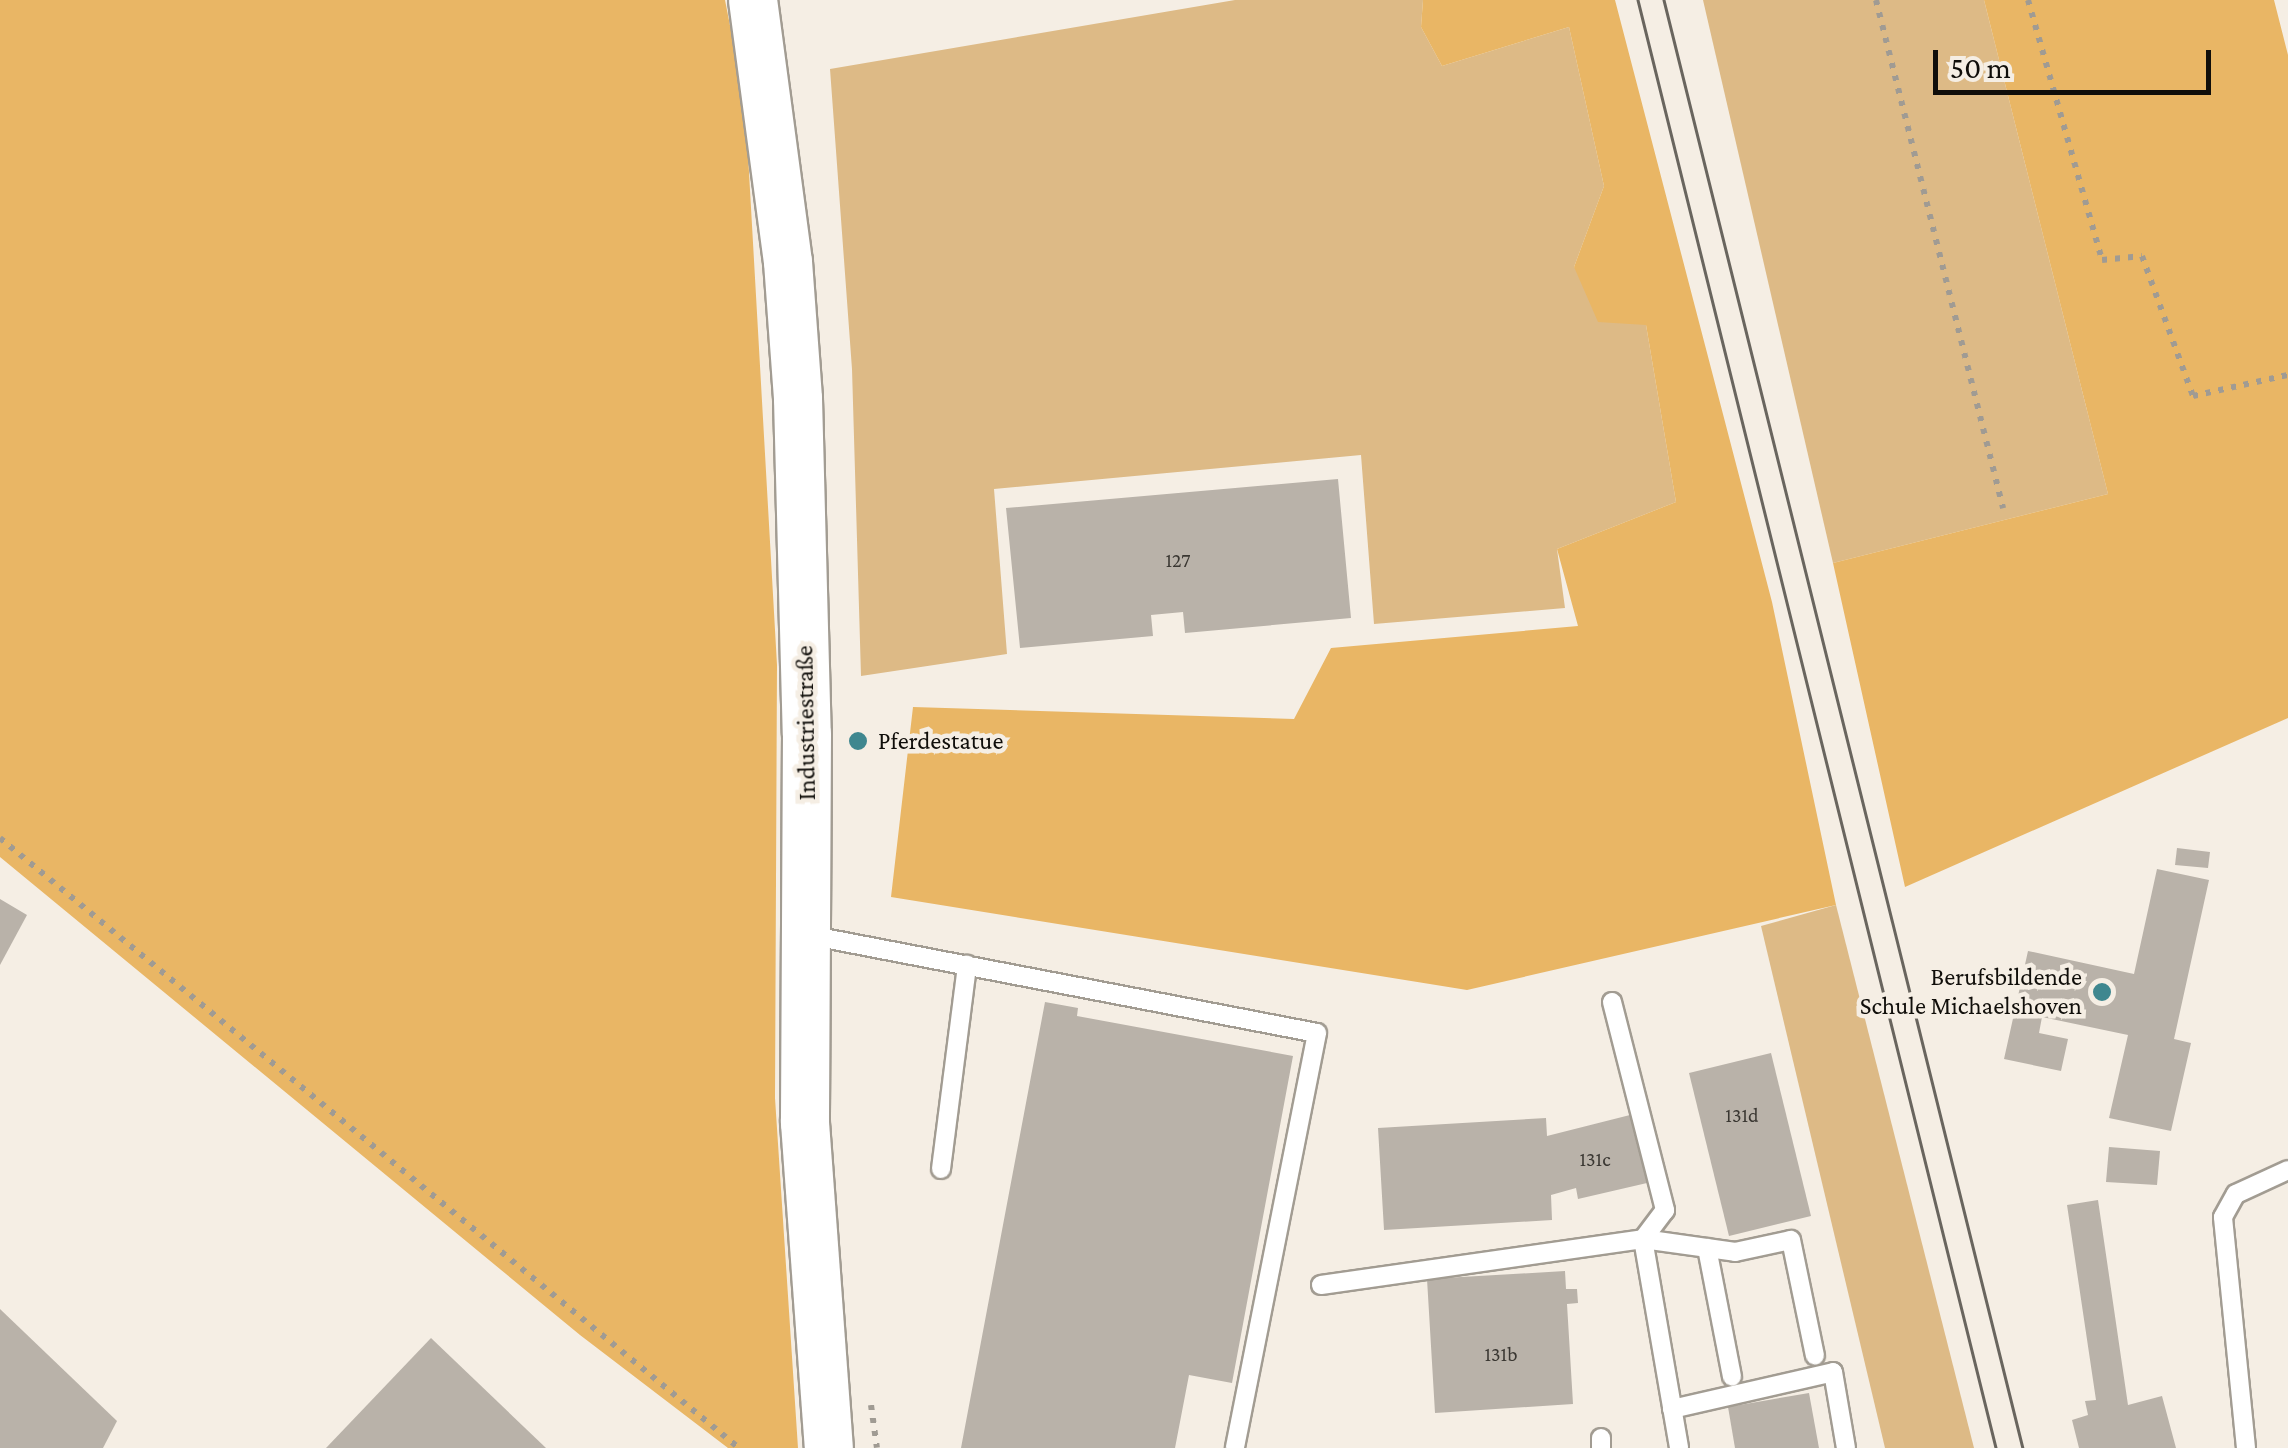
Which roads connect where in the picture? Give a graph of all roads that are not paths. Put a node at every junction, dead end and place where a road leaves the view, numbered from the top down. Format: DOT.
graph roads {
  1 [pos="753,0"];
  2 [pos="808,935"];
  3 [pos="967,965"];
  4 [pos="1612,1002"];
  5 [pos="941,1169"];
  6 [pos="2288,1170"];
  7 [pos="1643,1239"];
  8 [pos="1707,1248"];
  9 [pos="1321,1285"];
  10 [pos="1815,1356"];
  11 [pos="1732,1377"];
  12 [pos="1672,1409"];
  13 [pos="829,1448"];
  14 [pos="1235,1448"];
  15 [pos="1679,1448"];
  16 [pos="1846,1448"];
  17 [pos="2246,1448"];
  1 -- 2 [label="main road, Industriestraße"];
  2 -- 3 [label="lane"];
  2 -- 13 [label="main road, Industriestraße"];
  3 -- 5 [label="lane"];
  3 -- 14 [label="lane"];
  4 -- 7 [label="lane"];
  6 -- 17 [label="lane"];
  7 -- 8 [label="lane"];
  7 -- 9 [label="lane"];
  7 -- 12 [label="lane"];
  8 -- 10 [label="lane"];
  8 -- 11 [label="lane"];
  12 -- 15 [label="lane"];
  12 -- 16 [label="lane"];
}
